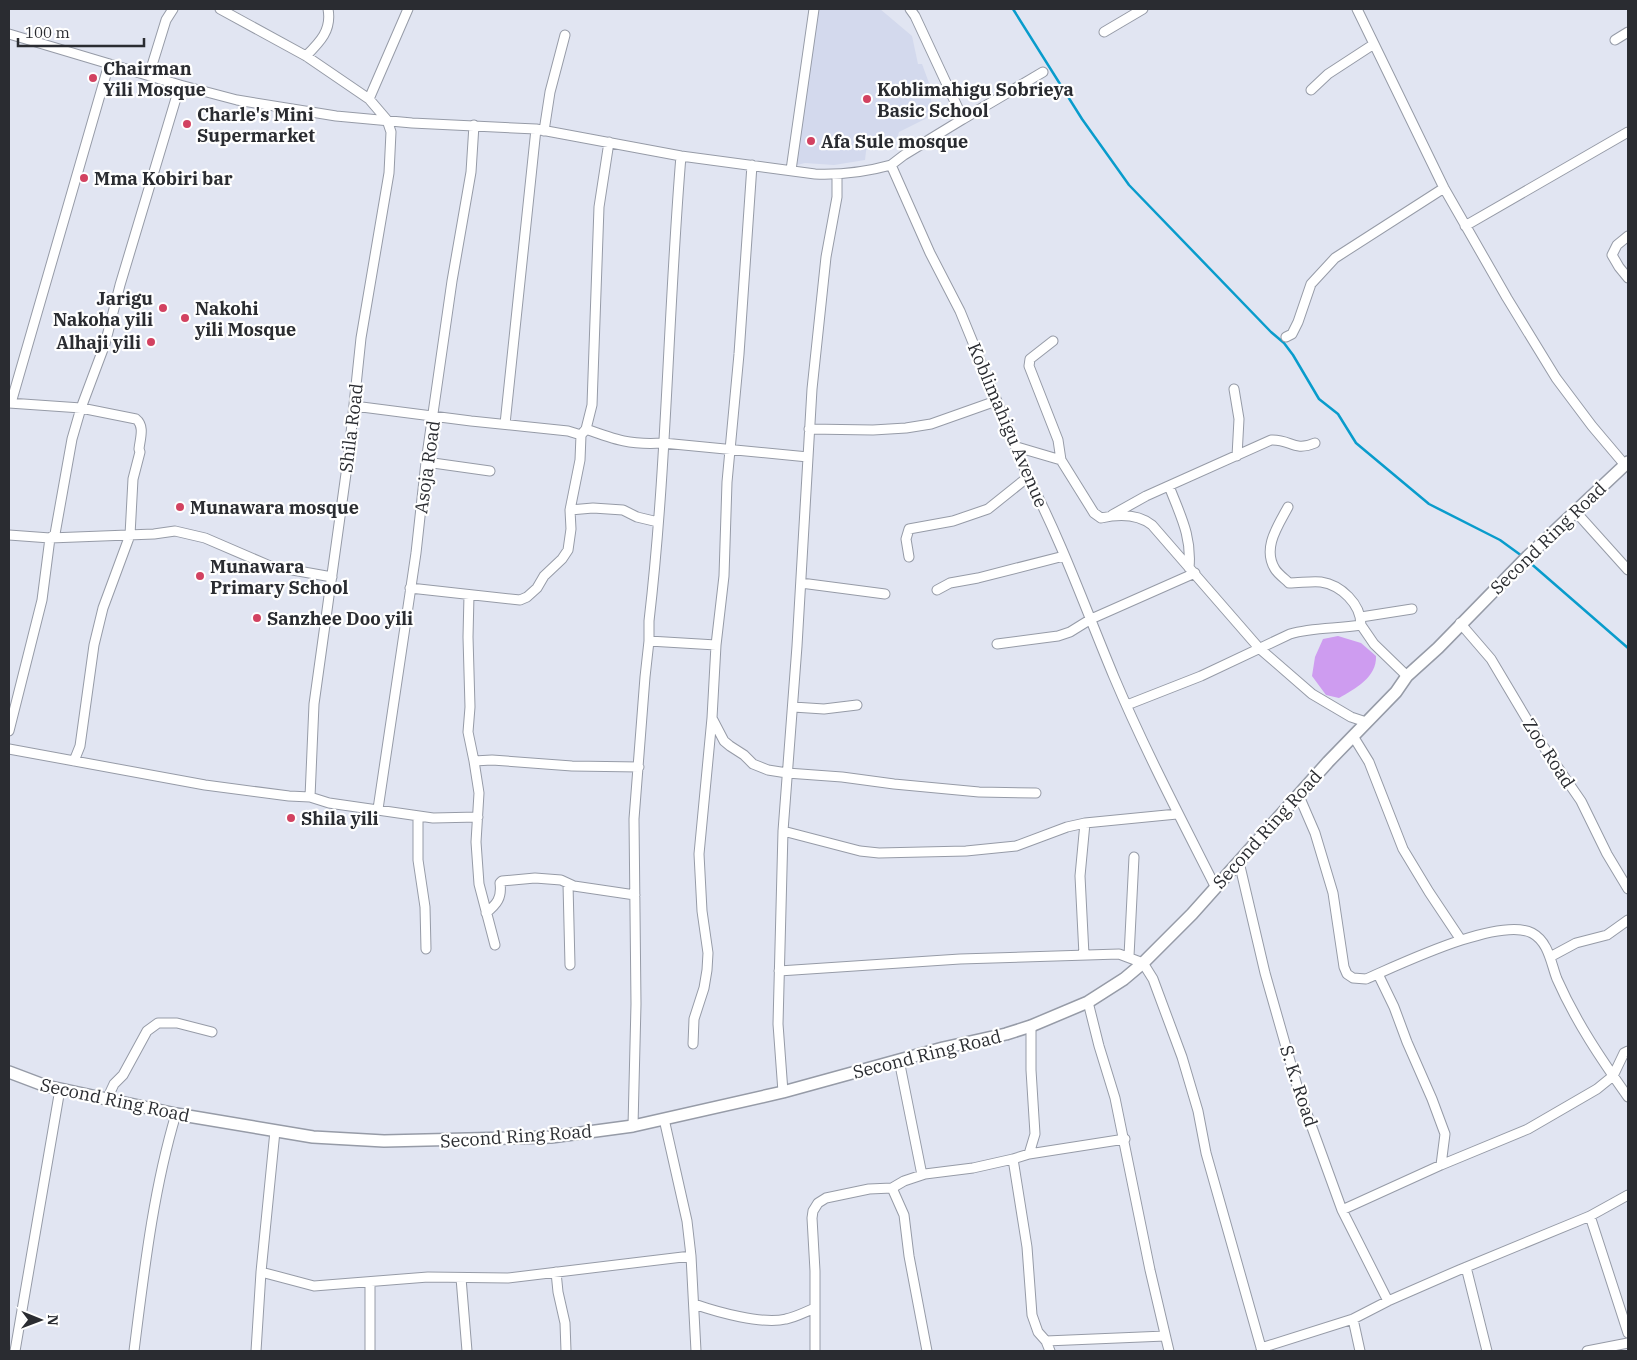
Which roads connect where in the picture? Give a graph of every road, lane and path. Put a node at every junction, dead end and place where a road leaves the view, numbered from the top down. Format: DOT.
graph roads {
  1 [pos="173,9"];
  2 [pos="220,9"];
  3 [pos="328,9"];
  4 [pos="408,9"];
  5 [pos="814,9"];
  6 [pos="910,9"];
  7 [pos="1143,9"];
  8 [pos="1357,9"];
  9 [pos="1104,32"];
  10 [pos="1628,32"];
  11 [pos="9,34"];
  12 [pos="565,35"];
  13 [pos="1615,40"];
  14 [pos="1374,44"];
  15 [pos="306,56"];
  16 [pos="109,64"];
  17 [pos="1043,72"];
  18 [pos="149,75"];
  19 [pos="180,85"];
  20 [pos="1310,90"];
  21 [pos="369,99"];
  22 [pos="963,119"];
  23 [pos="388,120"];
  24 [pos="474,126"];
  25 [pos="540,130"];
  26 [pos="1628,132"];
  27 [pos="609,142"];
  28 [pos="681,156"];
  29 [pos="752,165"];
  30 [pos="891,165"];
  31 [pos="791,170"];
  32 [pos="836,175"];
  33 [pos="1444,188"];
  34 [pos="1465,226"];
  35 [pos="1628,236"];
  36 [pos="1628,278"];
  37 [pos="1286,337"];
  38 [pos="1052,341"];
  39 [pos="1234,389"];
  40 [pos="996,401"];
  41 [pos="10,403"];
  42 [pos="354,406"];
  43 [pos="81,408"];
  44 [pos="434,416"];
  45 [pos="505,424"];
  46 [pos="809,429"];
  47 [pos="584,432"];
  48 [pos="663,443"];
  49 [pos="1315,443"];
  50 [pos="1017,448"];
  51 [pos="729,449"];
  52 [pos="1237,456"];
  53 [pos="808,457"];
  54 [pos="1060,460"];
  55 [pos="426,462"];
  56 [pos="1627,463"];
  57 [pos="490,471"];
  58 [pos="1028,478"];
  59 [pos="1169,486"];
  60 [pos="1288,507"];
  61 [pos="570,510"];
  62 [pos="1575,510"];
  63 [pos="1111,516"];
  64 [pos="658,522"];
  65 [pos="9,535"];
  66 [pos="130,535"];
  67 [pos="50,538"];
  68 [pos="909,556"];
  69 [pos="1064,556"];
  70 [pos="1192,570"];
  71 [pos="1628,570"];
  72 [pos="332,577"];
  73 [pos="801,583"];
  74 [pos="410,588"];
  75 [pos="937,590"];
  76 [pos="885,594"];
  77 [pos="469,595"];
  78 [pos="1412,609"];
  79 [pos="1091,619"];
  80 [pos="1361,621"];
  81 [pos="1460,623"];
  82 [pos="649,641"];
  83 [pos="997,644"];
  84 [pos="716,645"];
  85 [pos="1259,648"];
  86 [pos="1407,676"];
  87 [pos="857,705"];
  88 [pos="1127,705"];
  89 [pos="793,707"];
  90 [pos="712,718"];
  91 [pos="1366,722"];
  92 [pos="9,731"];
  93 [pos="1353,736"];
  94 [pos="9,749"];
  95 [pos="74,761"];
  96 [pos="474,761"];
  97 [pos="639,767"];
  98 [pos="787,773"];
  99 [pos="1036,793"];
  100 [pos="1300,796"];
  101 [pos="310,797"];
  102 [pos="378,809"];
  103 [pos="1177,814"];
  104 [pos="418,816"];
  105 [pos="478,817"];
  106 [pos="1085,823"];
  107 [pos="783,831"];
  108 [pos="1134,858"];
  109 [pos="1239,862"];
  110 [pos="568,884"];
  111 [pos="1215,886"];
  112 [pos="1628,889"];
  113 [pos="634,895"];
  114 [pos="486,913"];
  115 [pos="1628,920"];
  116 [pos="1461,940"];
  117 [pos="495,945"];
  118 [pos="426,949"];
  119 [pos="1084,955"];
  120 [pos="1129,956"];
  121 [pos="1550,957"];
  122 [pos="1143,963"];
  123 [pos="570,965"];
  124 [pos="779,971"];
  125 [pos="1378,974"];
  126 [pos="1088,1002"];
  127 [pos="1031,1026"];
  128 [pos="212,1032"];
  129 [pos="693,1044"];
  130 [pos="1628,1051"];
  131 [pos="899,1060"];
  132 [pos="9,1072"];
  133 [pos="1613,1076"];
  134 [pos="60,1089"];
  135 [pos="783,1092"];
  136 [pos="1628,1096"];
  137 [pos="108,1099"];
  138 [pos="176,1114"];
  139 [pos="664,1119"];
  140 [pos="633,1126"];
  141 [pos="275,1132"];
  142 [pos="1124,1139"];
  143 [pos="1028,1154"];
  144 [pos="1013,1159"];
  145 [pos="1442,1165"];
  146 [pos="922,1175"];
  147 [pos="892,1188"];
  148 [pos="1628,1195"];
  149 [pos="1342,1210"];
  150 [pos="1590,1216"];
  151 [pos="691,1256"];
  152 [pos="1466,1267"];
  153 [pos="261,1272"];
  154 [pos="556,1272"];
  155 [pos="461,1278"];
  156 [pos="370,1282"];
  157 [pos="1388,1301"];
  158 [pos="694,1304"];
  159 [pos="815,1308"];
  160 [pos="1353,1319"];
  161 [pos="1628,1333"];
  162 [pos="1165,1336"];
  163 [pos="1046,1341"];
  164 [pos="1628,1343"];
  165 [pos="1262,1350"];
  166 [pos="15,1351"];
  167 [pos="134,1351"];
  168 [pos="256,1351"];
  169 [pos="370,1351"];
  170 [pos="467,1351"];
  171 [pos="566,1351"];
  172 [pos="696,1351"];
  173 [pos="815,1351"];
  174 [pos="927,1351"];
  175 [pos="1050,1351"];
  176 [pos="1168,1351"];
  177 [pos="1360,1351"];
  178 [pos="1487,1351"];
  179 [pos="1587,1351"];
  1 -- 18 [label="street"];
  2 -- 15 [label="street"];
  3 -- 15 [label="street"];
  4 -- 21 [label="street"];
  5 -- 31 [label="street"];
  6 -- 22 [label="street"];
  7 -- 9 [label="street"];
  8 -- 14 [label="street"];
  10 -- 13 [label="street"];
  11 -- 16 [label="street"];
  12 -- 25 [label="street"];
  14 -- 20 [label="street"];
  14 -- 33 [label="street"];
  15 -- 21 [label="street"];
  16 -- 18 [label="street"];
  16 -- 41 [label="street"];
  17 -- 22 [label="street"];
  18 -- 19 [label="street"];
  19 -- 23 [label="street"];
  19 -- 43 [label="street"];
  21 -- 23 [label="street"];
  22 -- 30 [label="street"];
  23 -- 24 [label="street"];
  23 -- 42 [label="street, Shila Road"];
  24 -- 25 [label="street"];
  24 -- 44 [label="street, Asoja Road"];
  25 -- 27 [label="street"];
  25 -- 45 [label="street"];
  26 -- 34 [label="street"];
  27 -- 28 [label="street"];
  27 -- 47 [label="street"];
  28 -- 29 [label="street"];
  28 -- 48 [label="street"];
  29 -- 31 [label="street"];
  29 -- 51 [label="street"];
  30 -- 32 [label="street"];
  30 -- 40 [label="street, Koblimahigu Avenue"];
  31 -- 32 [label="street"];
  32 -- 46 [label="street"];
  33 -- 34 [label="street"];
  33 -- 37 [label="street"];
  34 -- 56 [label="street"];
  35 -- 36 [label="street"];
  38 -- 54 [label="street"];
  39 -- 52 [label="street"];
  40 -- 46 [label="street"];
  40 -- 50 [label="street, Koblimahigu Avenue"];
  41 -- 43 [label="street"];
  42 -- 44 [label="street"];
  42 -- 72 [label="street, Shila Road"];
  43 -- 66 [label="street"];
  43 -- 67 [label="street"];
  44 -- 45 [label="street"];
  44 -- 55 [label="street, Asoja Road"];
  45 -- 47 [label="street"];
  46 -- 53 [label="street"];
  47 -- 48 [label="street"];
  47 -- 61 [label="street"];
  48 -- 51 [label="street"];
  48 -- 64 [label="street"];
  49 -- 52 [label="street"];
  50 -- 54 [label="street"];
  50 -- 58 [label="street, Koblimahigu Avenue"];
  51 -- 53 [label="street"];
  51 -- 84 [label="street"];
  52 -- 59 [label="street"];
  53 -- 73 [label="street"];
  54 -- 63 [label="street"];
  55 -- 57 [label="street"];
  55 -- 74 [label="street, Asoja Road"];
  56 -- 62 [label="street, Second Ring Road"];
  58 -- 68 [label="street"];
  58 -- 69 [label="street, Koblimahigu Avenue"];
  59 -- 63 [label="street"];
  59 -- 70 [label="street"];
  60 -- 80 [label="street"];
  61 -- 64 [label="street"];
  61 -- 77 [label="street"];
  62 -- 71 [label="street"];
  62 -- 81 [label="street, Second Ring Road"];
  63 -- 70 [label="street"];
  64 -- 82 [label="street"];
  65 -- 67 [label="street"];
  66 -- 67 [label="street"];
  66 -- 72 [label="street"];
  66 -- 95 [label="street"];
  67 -- 92 [label="street"];
  69 -- 75 [label="street"];
  69 -- 79 [label="street, Koblimahigu Avenue"];
  70 -- 79 [label="street"];
  70 -- 85 [label="street"];
  72 -- 101 [label="street, Shila Road"];
  73 -- 76 [label="street"];
  73 -- 89 [label="street"];
  74 -- 77 [label="street"];
  74 -- 102 [label="street, Asoja Road"];
  77 -- 96 [label="street"];
  78 -- 80 [label="street"];
  79 -- 83 [label="street"];
  79 -- 88 [label="street, Koblimahigu Avenue"];
  80 -- 85 [label="street"];
  80 -- 86 [label="street"];
  81 -- 86 [label="street, Second Ring Road"];
  81 -- 112 [label="street, Zoo Road"];
  82 -- 84 [label="street"];
  82 -- 97 [label="street"];
  84 -- 90 [label="street"];
  85 -- 88 [label="street"];
  85 -- 91 [label="street"];
  86 -- 91 [label="street, Second Ring Road"];
  87 -- 89 [label="street"];
  88 -- 103 [label="street, Koblimahigu Avenue"];
  89 -- 98 [label="street"];
  90 -- 98 [label="street"];
  90 -- 129 [label="street"];
  91 -- 93 [label="street, Second Ring Road"];
  93 -- 100 [label="street, Second Ring Road"];
  93 -- 116 [label="street"];
  94 -- 95 [label="street"];
  95 -- 101 [label="street"];
  96 -- 97 [label="street"];
  96 -- 105 [label="street"];
  97 -- 113 [label="street"];
  98 -- 99 [label="street"];
  98 -- 107 [label="street"];
  100 -- 109 [label="street, Second Ring Road"];
  100 -- 125 [label="street"];
  101 -- 102 [label="street"];
  102 -- 104 [label="street"];
  103 -- 106 [label="street"];
  103 -- 111 [label="street, Koblimahigu Avenue"];
  104 -- 105 [label="street"];
  104 -- 118 [label="street"];
  105 -- 114 [label="street"];
  106 -- 107 [label="street"];
  106 -- 119 [label="street"];
  107 -- 124 [label="street"];
  108 -- 120 [label="street"];
  109 -- 111 [label="street, Second Ring Road"];
  109 -- 149 [label="street, S. K. Road"];
  110 -- 113 [label="street"];
  110 -- 114 [label="street"];
  110 -- 123 [label="street"];
  111 -- 122 [label="street, Second Ring Road"];
  113 -- 140 [label="street"];
  114 -- 117 [label="street"];
  115 -- 121 [label="street"];
  116 -- 121 [label="street"];
  116 -- 125 [label="street"];
  119 -- 120 [label="street"];
  119 -- 124 [label="street"];
  120 -- 122 [label="street"];
  121 -- 133 [label="street"];
  122 -- 126 [label="street, Second Ring Road"];
  122 -- 165 [label="street"];
  124 -- 135 [label="street"];
  125 -- 145 [label="street"];
  126 -- 127 [label="street, Second Ring Road"];
  126 -- 142 [label="street"];
  127 -- 131 [label="street, Second Ring Road"];
  127 -- 143 [label="street"];
  128 -- 137 [label="street"];
  130 -- 133 [label="street"];
  131 -- 135 [label="street, Second Ring Road"];
  131 -- 146 [label="street"];
  132 -- 134 [label="street, Second Ring Road"];
  133 -- 136 [label="street"];
  133 -- 145 [label="street"];
  134 -- 137 [label="street, Second Ring Road"];
  134 -- 166 [label="street"];
  135 -- 139 [label="street, Second Ring Road"];
  137 -- 138 [label="street, Second Ring Road"];
  138 -- 141 [label="street, Second Ring Road"];
  138 -- 167 [label="street"];
  139 -- 140 [label="street, Second Ring Road"];
  139 -- 151 [label="street"];
  140 -- 141 [label="street, Second Ring Road"];
  141 -- 153 [label="street"];
  142 -- 143 [label="street"];
  142 -- 162 [label="street"];
  143 -- 144 [label="street"];
  144 -- 146 [label="street"];
  144 -- 163 [label="street"];
  145 -- 149 [label="street"];
  146 -- 147 [label="street"];
  147 -- 159 [label="street"];
  147 -- 174 [label="street"];
  148 -- 150 [label="street"];
  149 -- 157 [label="street, S. K. Road"];
  150 -- 152 [label="street"];
  150 -- 161 [label="street"];
  151 -- 154 [label="street"];
  151 -- 158 [label="street"];
  152 -- 157 [label="street"];
  152 -- 178 [label="street"];
  153 -- 156 [label="street"];
  153 -- 168 [label="street"];
  154 -- 155 [label="street"];
  154 -- 171 [label="street"];
  155 -- 156 [label="street"];
  155 -- 170 [label="street"];
  156 -- 169 [label="street"];
  157 -- 160 [label="street"];
  158 -- 159 [label="street"];
  158 -- 172 [label="street"];
  159 -- 173 [label="street"];
  160 -- 165 [label="street"];
  160 -- 177 [label="street"];
  162 -- 163 [label="street"];
  162 -- 176 [label="street"];
  163 -- 175 [label="street"];
  164 -- 179 [label="street"];
}
